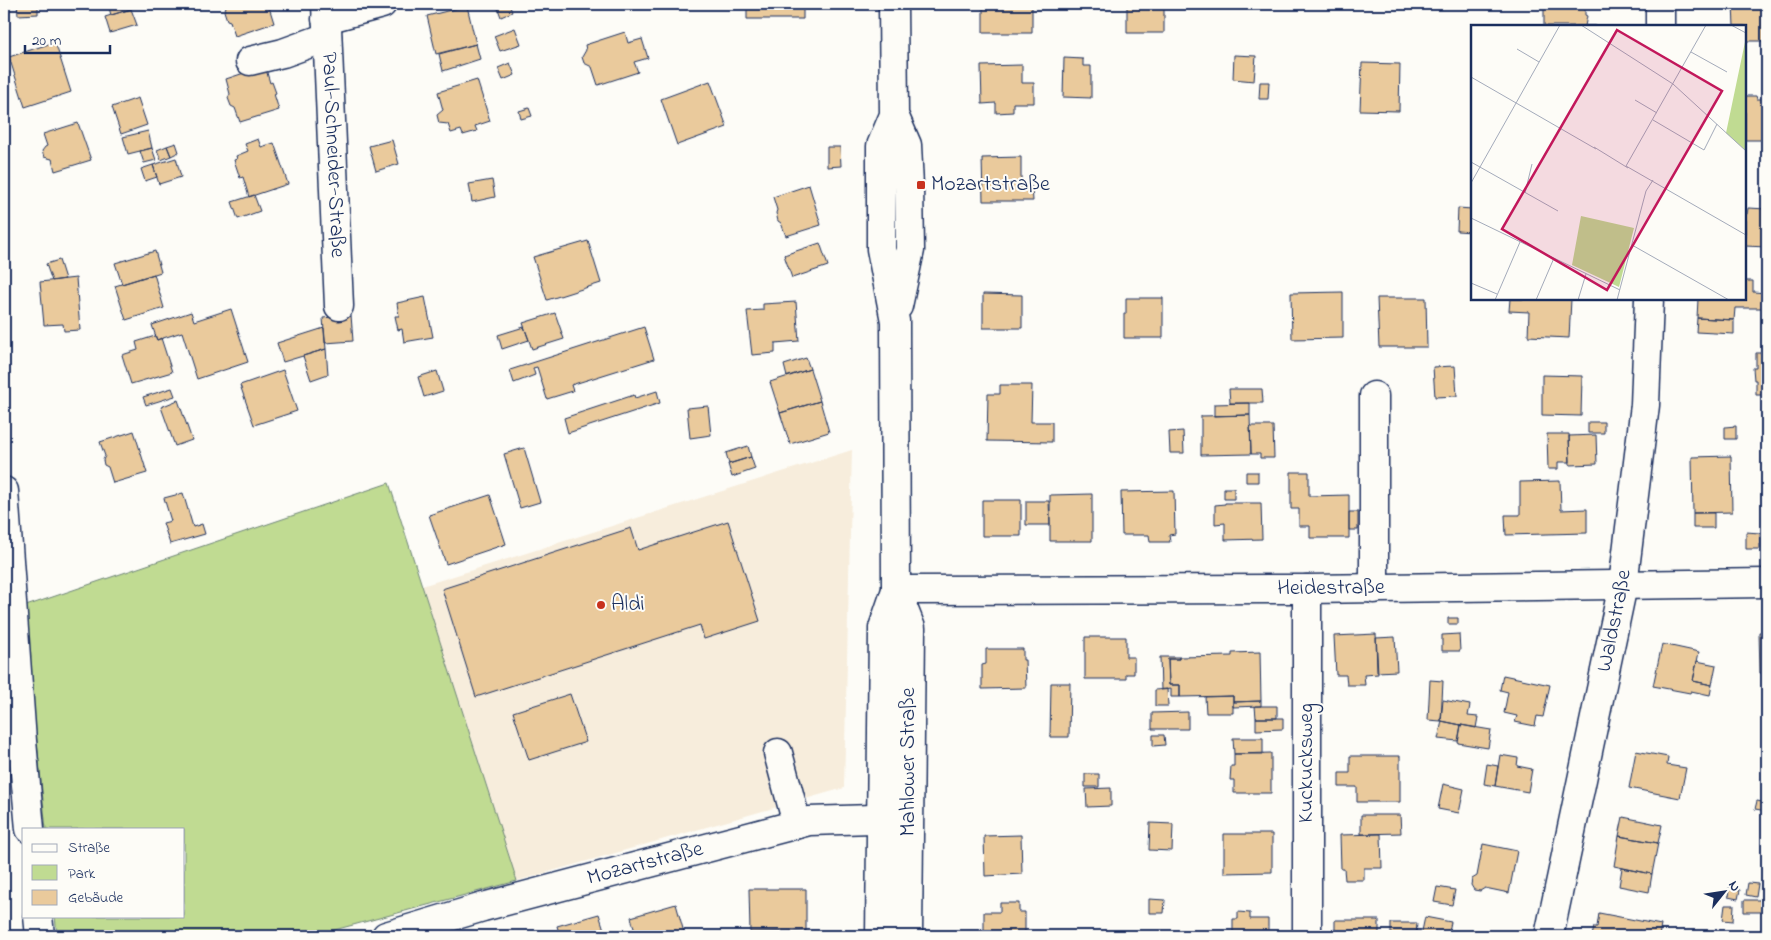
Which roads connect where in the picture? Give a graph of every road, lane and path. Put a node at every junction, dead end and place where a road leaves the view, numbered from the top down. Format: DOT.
graph roads {
  1 [pos="382,4"];
  2 [pos="893,4"];
  3 [pos="1660,4"];
  4 [pos="326,20"];
  5 [pos="1660,25"];
  6 [pos="250,61"];
  7 [pos="1649,300"];
  8 [pos="339,306"];
  9 [pos="1374,396"];
  10 [pos="4,491"];
  11 [pos="1767,583"];
  12 [pos="1623,585"];
  13 [pos="1374,588"];
  14 [pos="1307,589"];
  15 [pos="896,590"];
  16 [pos="13,743"];
  17 [pos="778,753"];
  18 [pos="881,818"];
  19 [pos="909,818"];
  20 [pos="797,824"];
  21 [pos="30,828"];
  22 [pos="38,918"];
  23 [pos="40,936"];
  24 [pos="390,936"];
  25 [pos="880,936"];
  26 [pos="908,936"];
  27 [pos="1307,936"];
  28 [pos="1549,936"];
  1 -- 4 [label="street"];
  2 -- 15 [label="street, Mahlower Straße"];
  3 -- 5 [label="street"];
  4 -- 6 [label="street"];
  4 -- 8 [label="street, Paul-Schneider-Straße"];
  7 -- 12 [label="street, Waldstraße"];
  9 -- 13 [label="street"];
  10 -- 16 [label="street"];
  11 -- 12 [label="street, Heidestraße"];
  12 -- 13 [label="street, Heidestraße"];
  12 -- 28 [label="street, Waldstraße"];
  13 -- 14 [label="street, Heidestraße"];
  14 -- 15 [label="street, Heidestraße"];
  14 -- 27 [label="street, Kuckucksweg"];
  15 -- 18 [label="street, Mahlower Straße"];
  15 -- 19 [label="street, Mahlower Straße"];
  16 -- 21 [label="street"];
  17 -- 20 [label="street"];
  18 -- 19 [label="street, Mozartstraße"];
  18 -- 20 [label="street, Mozartstraße"];
  18 -- 25 [label="street, Mahlower Straße"];
  19 -- 26 [label="street, Mahlower Straße"];
  20 -- 24 [label="street, Mozartstraße"];
  22 -- 23 [label="street"];
}
